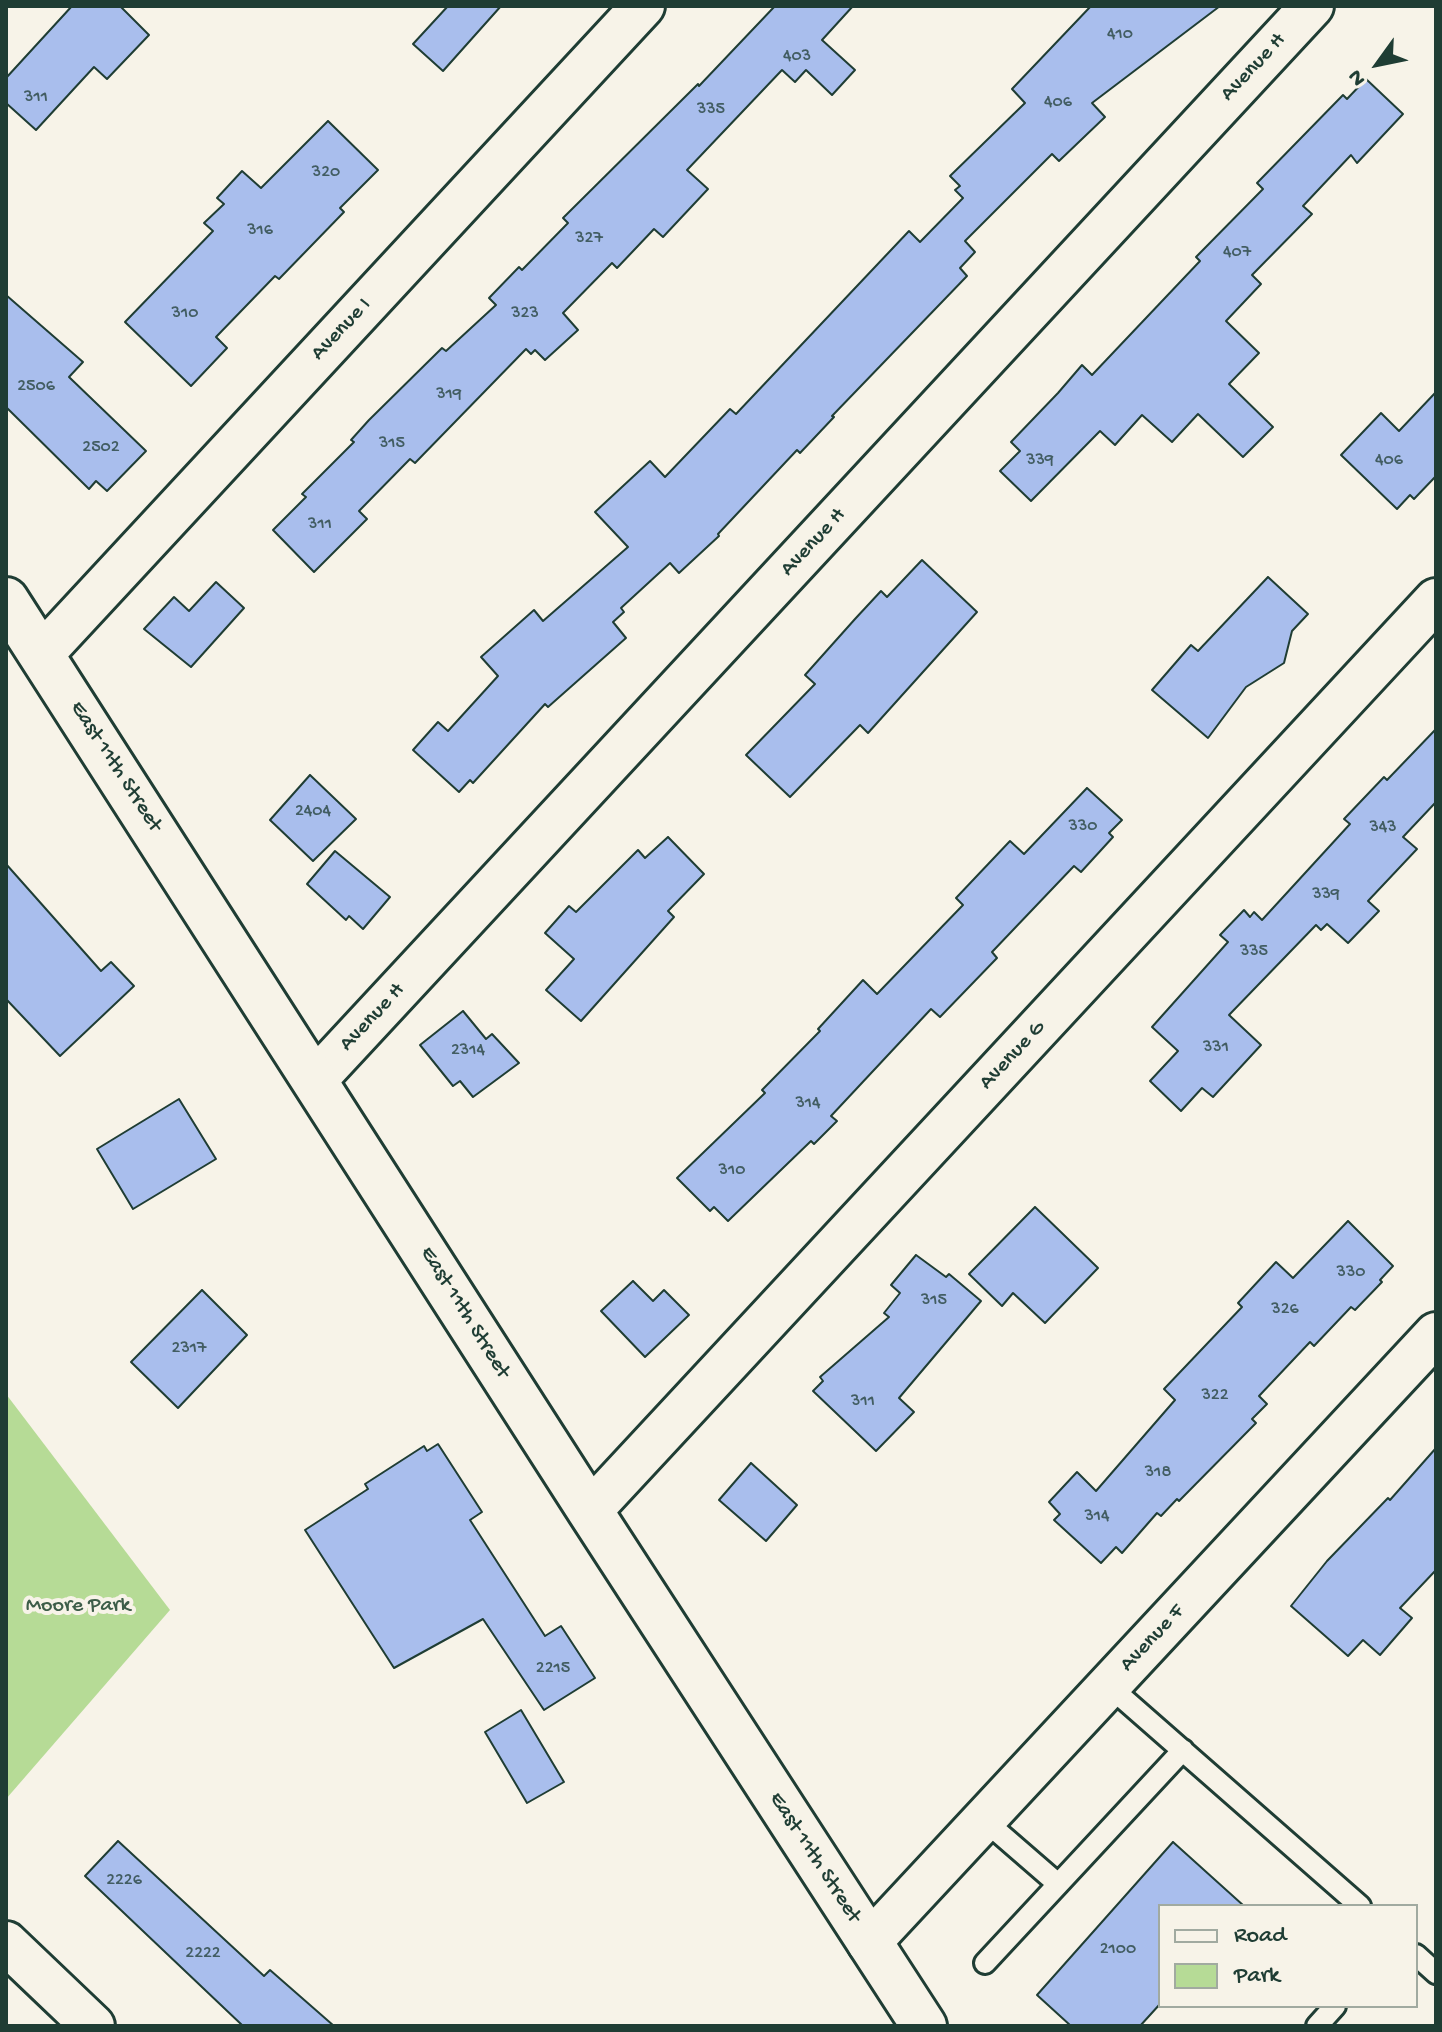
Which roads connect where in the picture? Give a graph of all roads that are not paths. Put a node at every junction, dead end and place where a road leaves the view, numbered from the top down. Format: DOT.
graph roads {
  1 [pos="643,6"];
  2 [pos="1312,6"];
  3 [pos="6,600"];
  4 [pos="1436,600"];
  5 [pos="42,654"];
  6 [pos="315,1080"];
  7 [pos="1436,1334"];
  8 [pos="590,1511"];
  9 [pos="1109,1686"];
  10 [pos="1183,1750"];
  11 [pos="983,1819"];
  12 [pos="1058,1884"];
  13 [pos="1358,1904"];
  14 [pos="6,1943"];
  15 [pos="869,1943"];
  16 [pos="1418,1957"];
  17 [pos="985,1963"];
  18 [pos="1436,1973"];
  19 [pos="1333,2008"];
  20 [pos="93,2026"];
  21 [pos="924,2026"];
  22 [pos="1317,2026"];
  1 -- 5 [label="street, Avenue I"];
  2 -- 6 [label="street, Avenue H"];
  3 -- 5 [label="street, East 11th Street"];
  4 -- 8 [label="street, Avenue G"];
  5 -- 6 [label="street, East 11th Street"];
  6 -- 8 [label="street, East 11th Street"];
  7 -- 9 [label="street, Avenue F"];
  8 -- 15 [label="street, East 11th Street"];
  9 -- 10 [label="lane"];
  9 -- 11 [label="street, Avenue F"];
  10 -- 12 [label="lane"];
  10 -- 13 [label="lane"];
  11 -- 12 [label="lane"];
  11 -- 15 [label="street, Avenue F"];
  12 -- 17 [label="lane"];
  14 -- 20 [label="street"];
  15 -- 21 [label="street, East 11th Street"];
  16 -- 18 [label="lane"];
  19 -- 22 [label="lane"];
}
